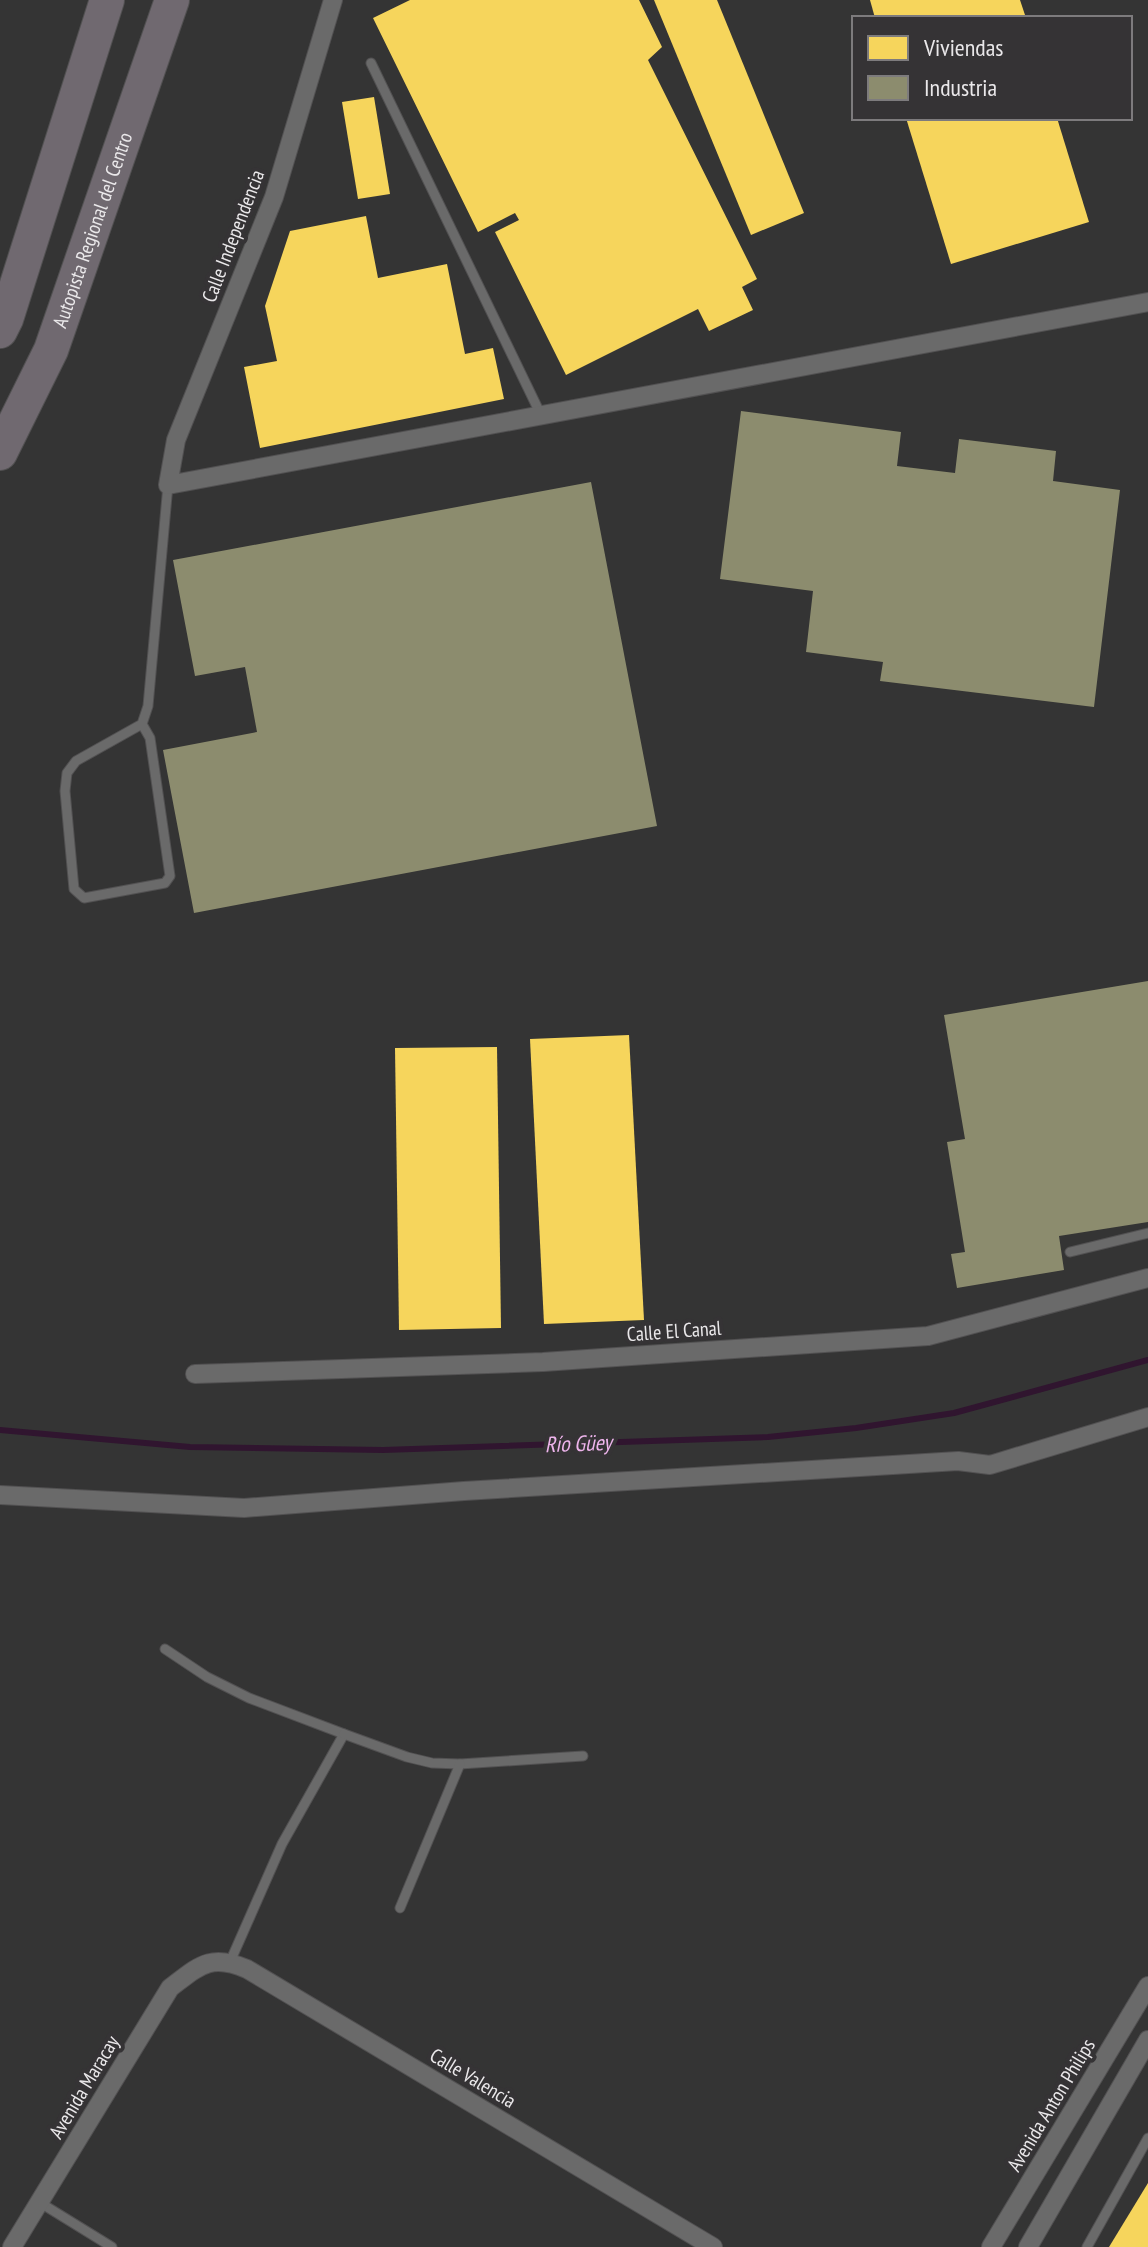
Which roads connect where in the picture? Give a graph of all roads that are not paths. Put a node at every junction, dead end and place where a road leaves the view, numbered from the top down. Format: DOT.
graph roads {
  1 [pos="107,0"];
  2 [pos="172,0"];
  3 [pos="336,2"];
  4 [pos="371,63"];
  5 [pos="1148,302"];
  6 [pos="0,331"];
  7 [pos="541,415"];
  8 [pos="0,453"];
  9 [pos="168,485"];
  10 [pos="142,724"];
  11 [pos="1148,1233"];
  12 [pos="1070,1252"];
  13 [pos="1148,1278"];
  14 [pos="195,1374"];
  15 [pos="1148,1417"];
  16 [pos="0,1495"];
  17 [pos="165,1649"];
  18 [pos="344,1734"];
  19 [pos="583,1756"];
  20 [pos="460,1764"];
  21 [pos="400,1908"];
  22 [pos="206,1962"];
  23 [pos="230,1962"];
  24 [pos="1148,1986"];
  25 [pos="1148,2040"];
  26 [pos="1148,2138"];
  27 [pos="39,2202"];
  28 [pos="12,2247"];
  29 [pos="112,2247"];
  30 [pos="713,2247"];
  31 [pos="991,2247"];
  32 [pos="1028,2247"];
  33 [pos="1087,2247"];
  1 -- 6 [label="highway"];
  2 -- 8 [label="highway, Autopista Regional del Centro"];
  3 -- 9 [label="street, Calle Independencia"];
  4 -- 7 [label="lane"];
  5 -- 7 [label="street"];
  7 -- 9 [label="street"];
  9 -- 10 [label="lane"];
  10 -- 10 [label="lane"];
  11 -- 12 [label="lane"];
  13 -- 14 [label="street, Calle El Canal"];
  15 -- 16 [label="street"];
  17 -- 18 [label="lane"];
  18 -- 20 [label="lane"];
  18 -- 23 [label="lane"];
  19 -- 20 [label="lane"];
  20 -- 21 [label="lane"];
  22 -- 23 [label="street, Calle Valencia"];
  22 -- 27 [label="street, Avenida Maracay"];
  23 -- 30 [label="street, Calle Valencia"];
  24 -- 31 [label="street, Avenida Anton Philips"];
  25 -- 32 [label="street"];
  26 -- 33 [label="lane"];
  27 -- 28 [label="street, Avenida Maracay"];
  27 -- 29 [label="lane"];
}
